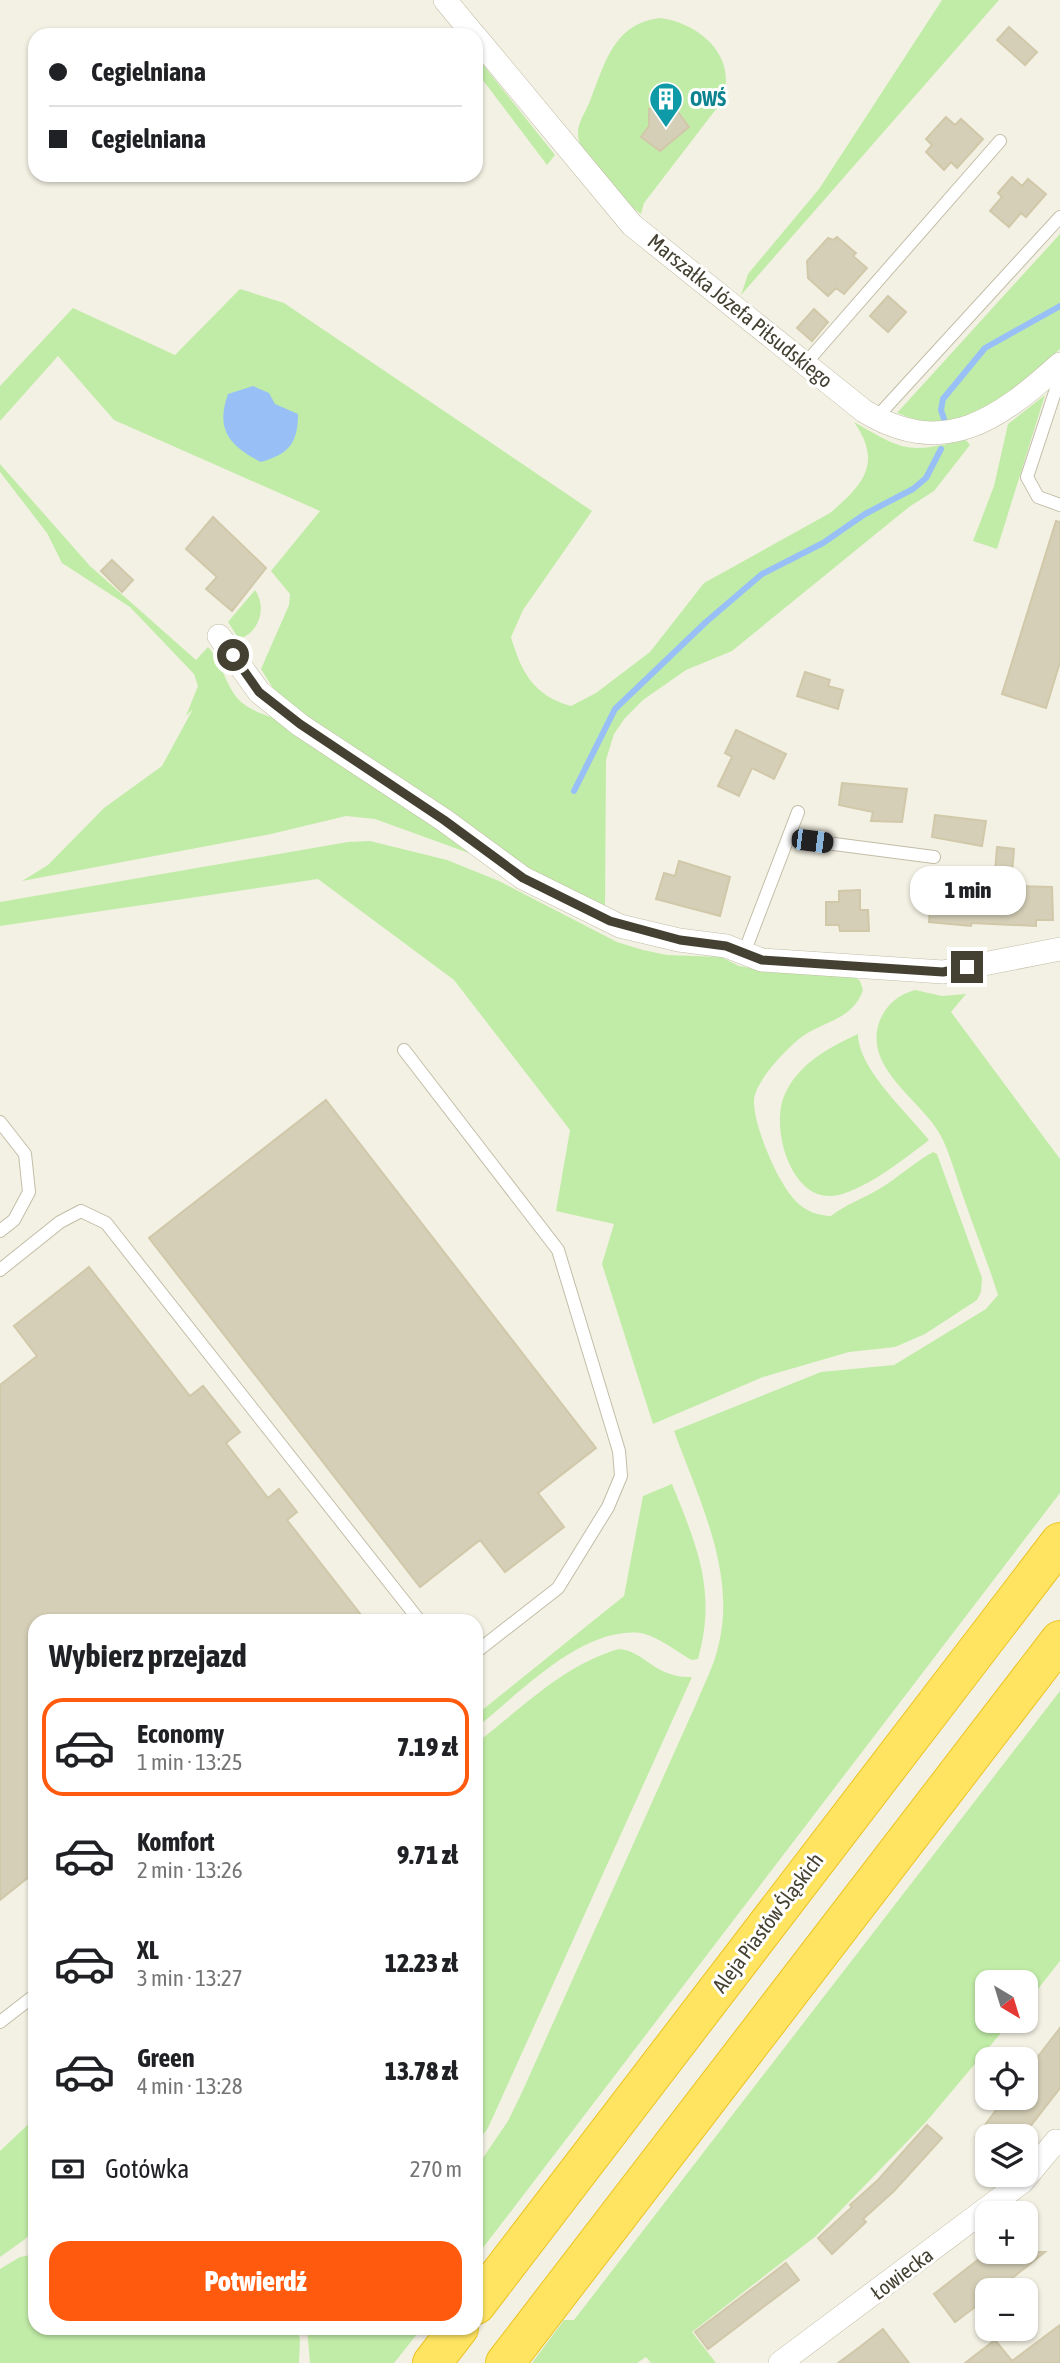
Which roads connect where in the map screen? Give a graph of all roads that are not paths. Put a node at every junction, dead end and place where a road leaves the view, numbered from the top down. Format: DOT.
graph roads {
  1 [pos="445,0"];
  2 [pos="468,28"];
  3 [pos="483,46"];
  4 [pos="1000,141"];
  5 [pos="1060,217"];
  6 [pos="805,364"];
  7 [pos="1060,364"];
  8 [pos="1060,377"];
  9 [pos="876,418"];
  10 [pos="1060,505"];
  11 [pos="219,636"];
  12 [pos="798,812"];
  13 [pos="788,838"];
  14 [pos="934,857"];
  15 [pos="1060,948"];
  16 [pos="744,953"];
  17 [pos="404,1050"];
  18 [pos="0,1122"];
  19 [pos="0,1231"];
  20 [pos="0,1270"];
  21 [pos="1060,1542"];
  22 [pos="414,1614"];
  23 [pos="1060,1640"];
  24 [pos="483,1646"];
  25 [pos="28,2000"];
  26 [pos="0,2022"];
  27 [pos="1059,2140"];
  28 [pos="483,2296"];
  29 [pos="454,2335"];
  30 [pos="432,2363"];
  31 [pos="505,2363"];
  32 [pos="780,2363"];
  1 -- 2 [label="street, Marszałka Józefa Piłsudskiego"];
  3 -- 6 [label="street, Marszałka Józefa Piłsudskiego"];
  4 -- 6 [label="lane"];
  5 -- 9 [label="lane"];
  6 -- 9 [label="street, Marszałka Józefa Piłsudskiego"];
  7 -- 9 [label="street, Marszałka Józefa Piłsudskiego"];
  8 -- 10 [label="lane"];
  11 -- 16 [label="street"];
  12 -- 13 [label="lane"];
  13 -- 14 [label="lane"];
  13 -- 16 [label="lane"];
  15 -- 16 [label="street"];
  17 -- 24 [label="lane"];
  18 -- 19 [label="lane"];
  20 -- 22 [label="lane"];
  21 -- 28 [label="highway, Aleja Piastów Śląskich"];
  23 -- 31 [label="highway"];
  25 -- 26 [label="lane"];
  27 -- 32 [label="street, Łowiecka"];
  29 -- 30 [label="highway"];
}
